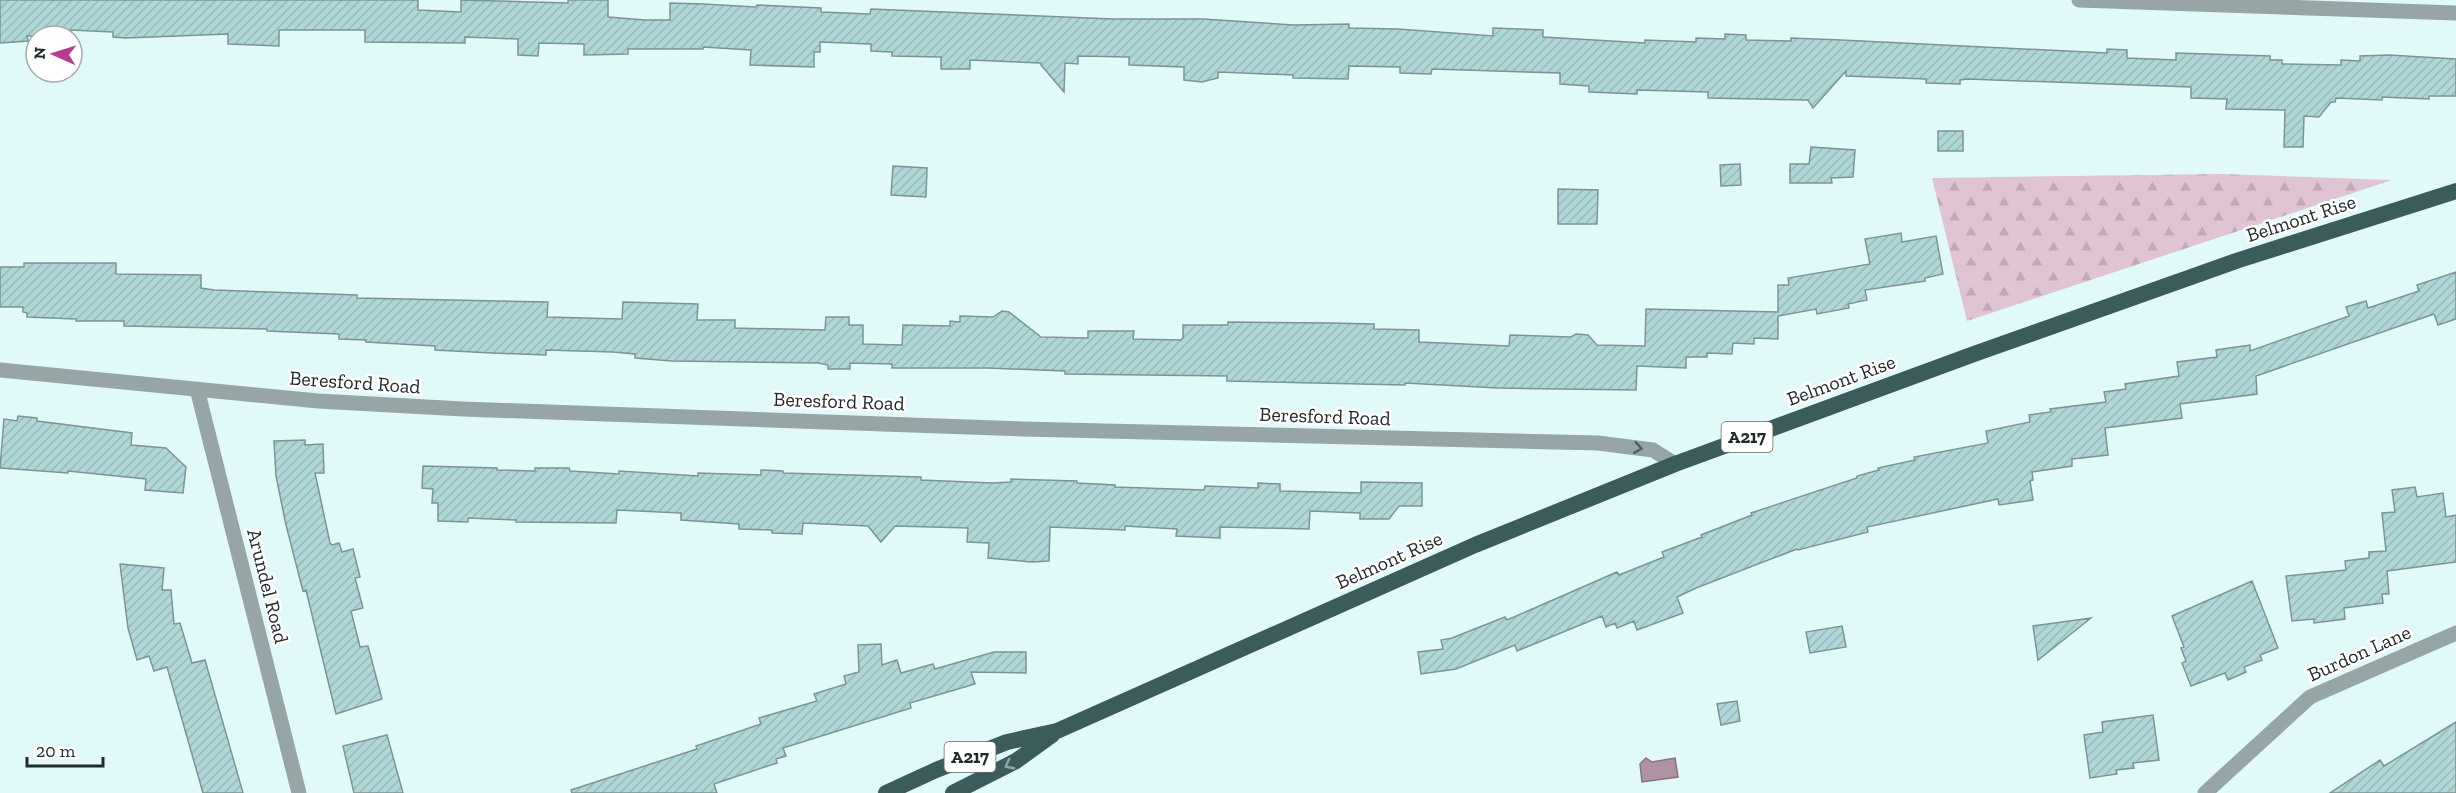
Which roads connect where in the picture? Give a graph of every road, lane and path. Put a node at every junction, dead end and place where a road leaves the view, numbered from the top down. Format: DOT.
graph roads {
  1 [pos="2079,0"];
  2 [pos="2456,13"];
  3 [pos="2456,191"];
  4 [pos="0,370"];
  5 [pos="197,389"];
  6 [pos="1675,464"];
  7 [pos="2456,633"];
  8 [pos="1057,731"];
  9 [pos="299,793"];
  10 [pos="886,793"];
  11 [pos="953,793"];
  12 [pos="2205,793"];
  1 -- 2 [label="street"];
  3 -- 6 [label="highway, Belmont Rise / A217"];
  4 -- 5 [label="street, Beresford Road"];
  5 -- 6 [label="street, Beresford Road, one-way"];
  5 -- 9 [label="street, Arundel Road"];
  6 -- 8 [label="highway, Belmont Rise / A217"];
  7 -- 12 [label="street, Burdon Lane"];
  8 -- 10 [label="highway, Belmont Rise / A217"];
  8 -- 11 [label="highway, Belmont Rise / A217, one-way"];
}
